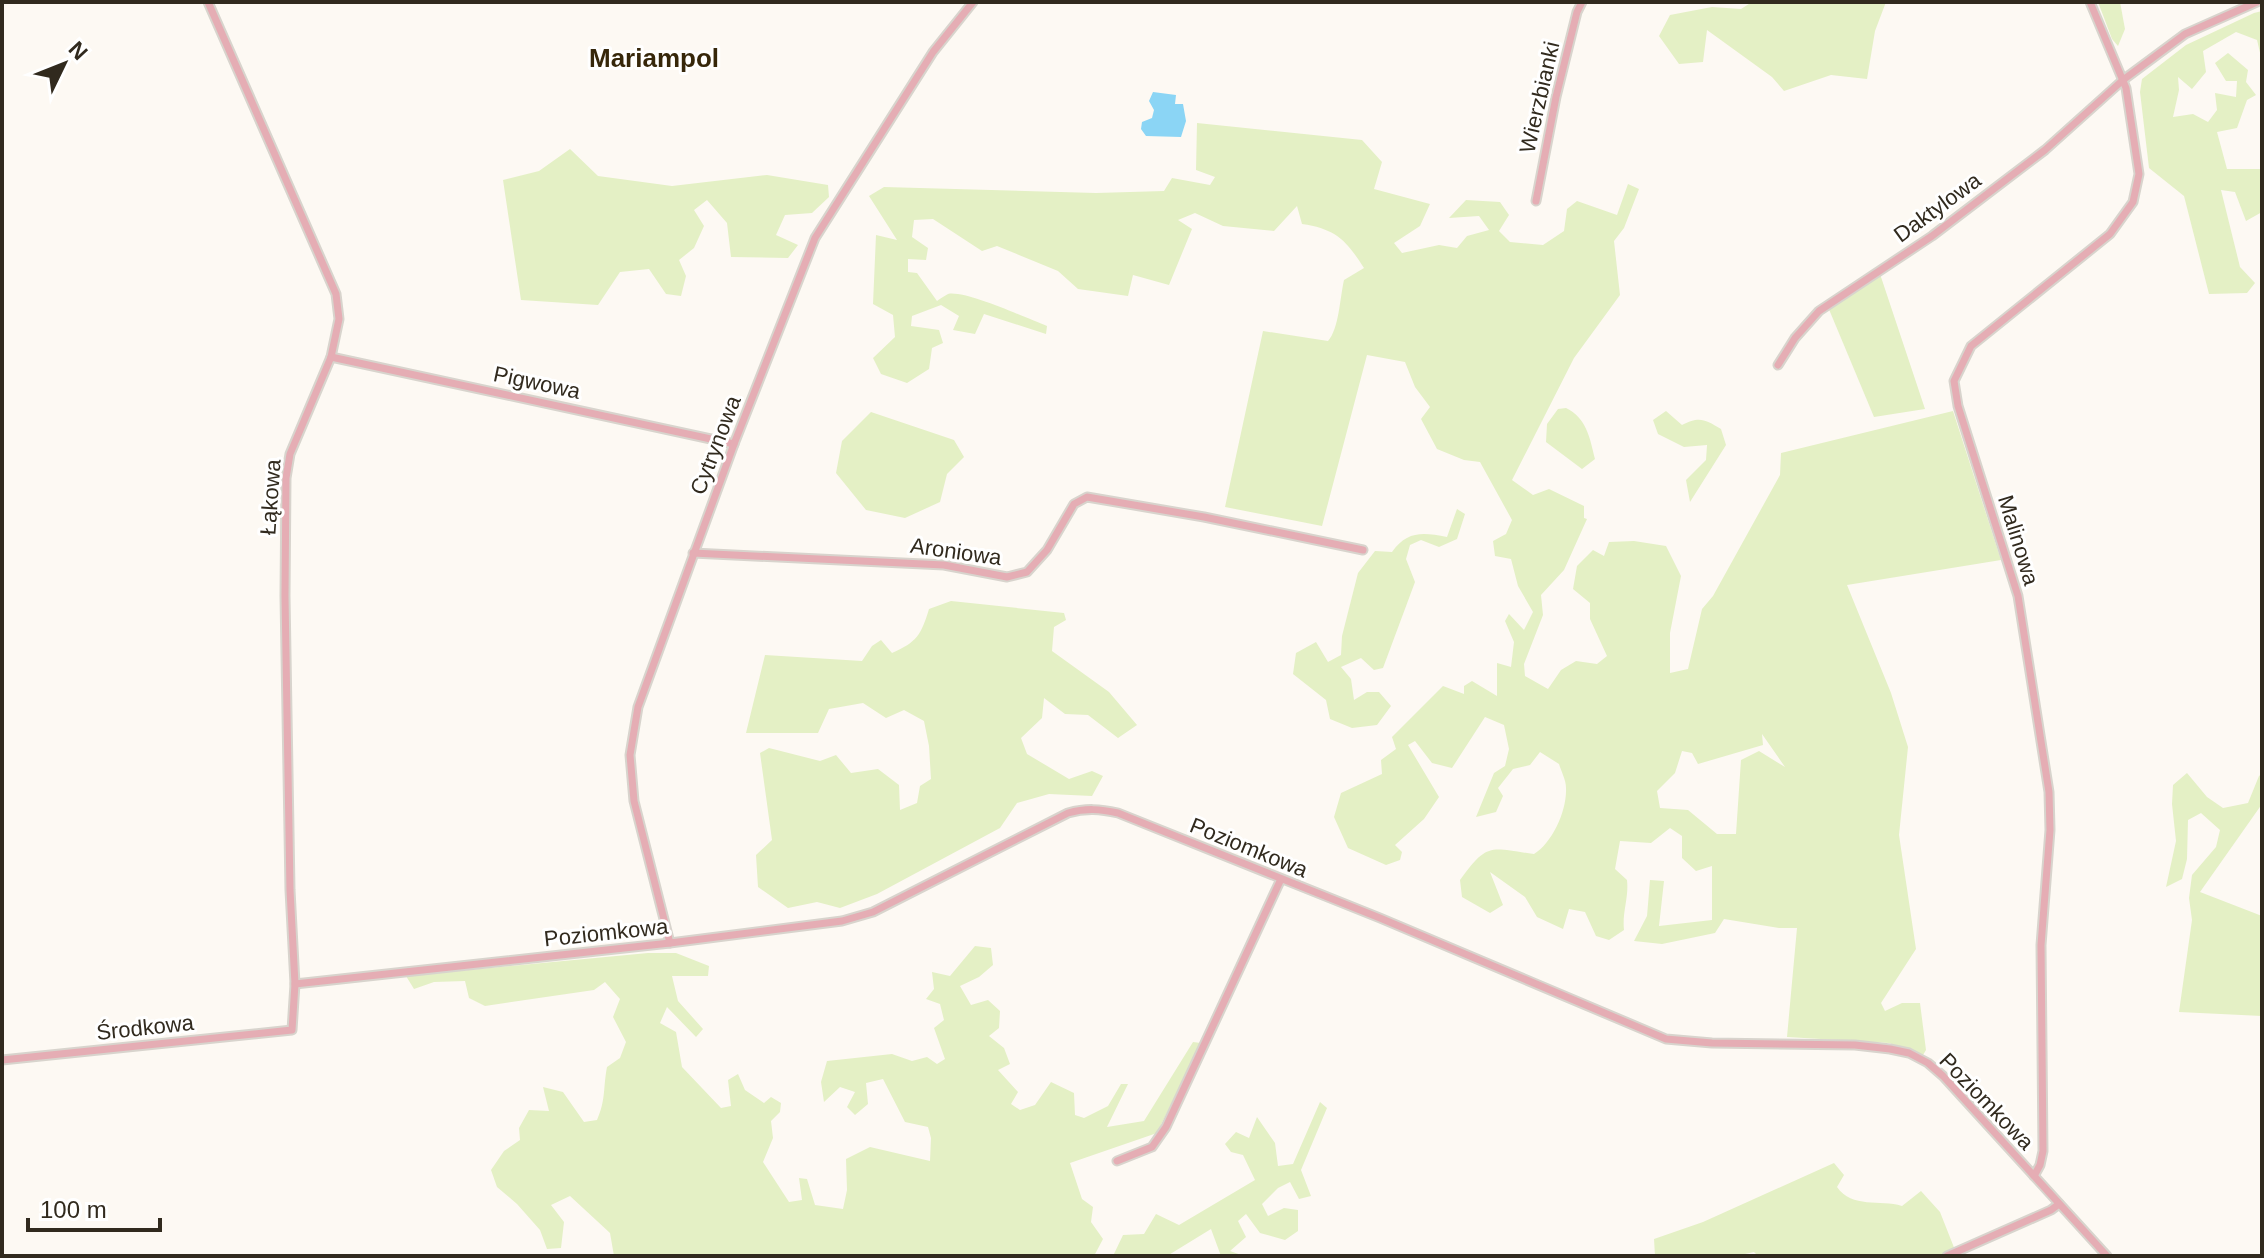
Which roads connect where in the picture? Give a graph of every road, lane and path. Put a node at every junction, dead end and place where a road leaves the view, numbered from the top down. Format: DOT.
graph roads {
  1 [pos="208,2"];
  2 [pos="973,2"];
  3 [pos="1582,2"];
  4 [pos="2090,2"];
  5 [pos="2257,2"];
  6 [pos="2123,80"];
  7 [pos="1536,201"];
  8 [pos="331,357"];
  9 [pos="1778,365"];
  10 [pos="734,444"];
  11 [pos="1363,550"];
  12 [pos="693,553"];
  13 [pos="1281,879"];
  14 [pos="670,943"];
  15 [pos="295,984"];
  16 [pos="292,1030"];
  17 [pos="2,1060"];
  18 [pos="1117,1161"];
  19 [pos="2034,1176"];
  20 [pos="2059,1204"];
  21 [pos="1947,1256"];
  22 [pos="2107,1256"];
  1 -- 8 [label="street, Łąkowa"];
  2 -- 10 [label="street, Cytrynowa"];
  3 -- 7 [label="street, Wierzbianki"];
  4 -- 6 [label="street, Malinowa"];
  5 -- 6 [label="street, Daktylowa"];
  6 -- 9 [label="street, Daktylowa"];
  6 -- 19 [label="street, Malinowa"];
  8 -- 10 [label="street, Pigwowa"];
  8 -- 15 [label="street, Łąkowa"];
  10 -- 12 [label="street, Cytrynowa"];
  11 -- 12 [label="street, Aroniowa"];
  12 -- 14 [label="street, Cytrynowa"];
  13 -- 14 [label="street, Poziomkowa"];
  13 -- 18 [label="street"];
  13 -- 19 [label="street, Poziomkowa"];
  14 -- 15 [label="street, Poziomkowa"];
  15 -- 16 [label="street, Łąkowa"];
  16 -- 17 [label="street, Środkowa"];
  19 -- 20 [label="street, Poziomkowa"];
  20 -- 21 [label="street"];
  20 -- 22 [label="street, Poziomkowa"];
}
